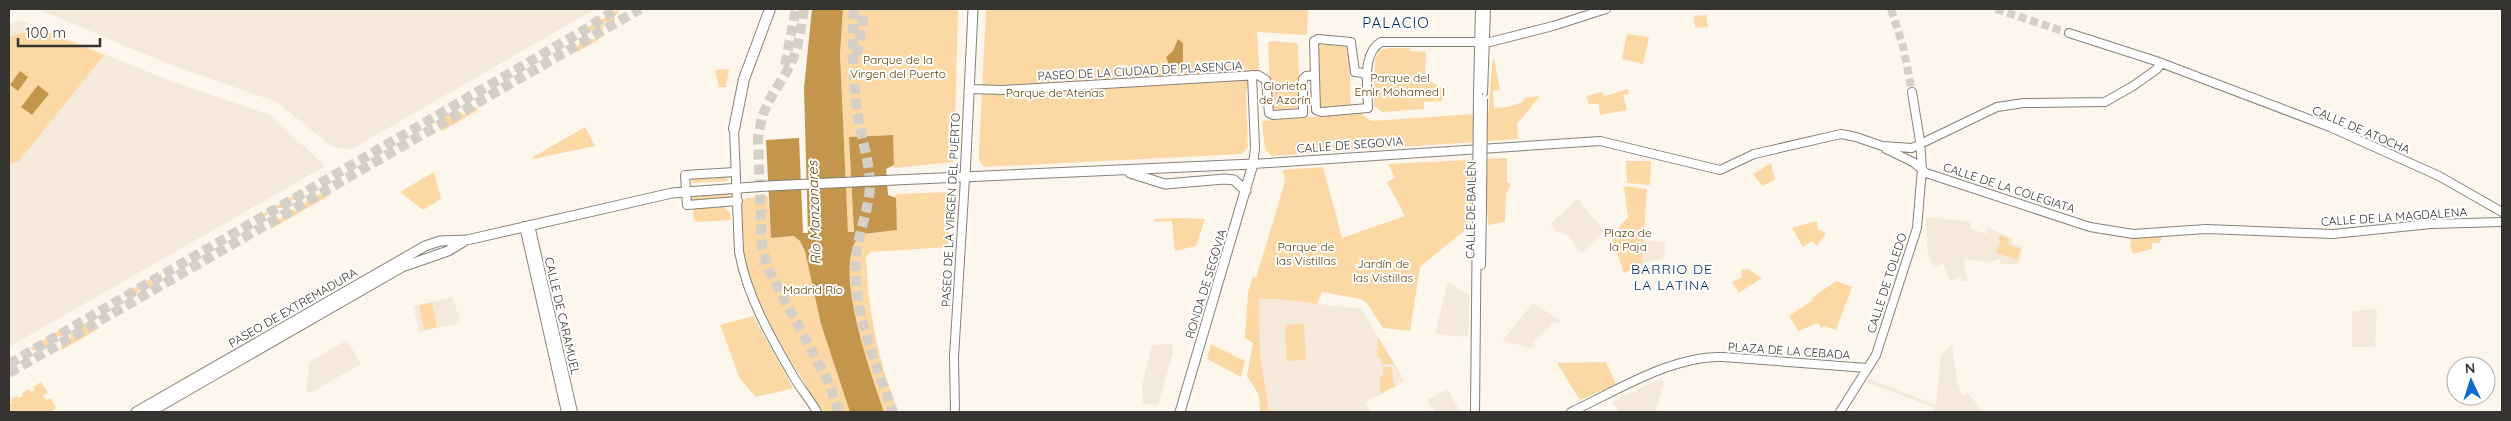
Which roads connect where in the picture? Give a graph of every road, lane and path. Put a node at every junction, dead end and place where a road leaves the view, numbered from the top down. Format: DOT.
graph roads {
  1 [pos="770,9"];
  2 [pos="974,9"];
  3 [pos="1480,9"];
  4 [pos="1486,9"];
  5 [pos="1606,9"];
  6 [pos="2069,33"];
  7 [pos="1482,42"];
  8 [pos="1368,62"];
  9 [pos="2161,63"];
  10 [pos="1361,72"];
  11 [pos="1252,75"];
  12 [pos="1314,75"];
  13 [pos="1368,79"];
  14 [pos="970,89"];
  15 [pos="1912,92"];
  16 [pos="734,129"];
  17 [pos="1919,145"];
  18 [pos="1882,146"];
  19 [pos="1252,164"];
  20 [pos="1922,170"];
  21 [pos="1120,171"];
  22 [pos="735,172"];
  23 [pos="965,178"];
  24 [pos="768,186"];
  25 [pos="737,188"];
  26 [pos="686,191"];
  27 [pos="1246,191"];
  28 [pos="738,201"];
  29 [pos="718,203"];
  30 [pos="1480,207"];
  31 [pos="2502,212"];
  32 [pos="738,220"];
  33 [pos="2502,222"];
  34 [pos="527,225"];
  35 [pos="2228,230"];
  36 [pos="467,240"];
  37 [pos="1868,367"];
  38 [pos="136,412"];
  39 [pos="150,412"];
  40 [pos="566,412"];
  41 [pos="574,412"];
  42 [pos="816,412"];
  43 [pos="955,412"];
  44 [pos="1180,412"];
  45 [pos="1475,412"];
  46 [pos="1479,412"];
  47 [pos="1571,412"];
  48 [pos="1840,412"];
  1 -- 16 [label="highway"];
  2 -- 14 [label="main road, PASEO DE LA VIRGEN DEL PUERTO"];
  3 -- 7 [label="street, CALLE DE BAILÉN"];
  4 -- 7 [label="street, CALLE DE BAILÉN"];
  5 -- 7 [label="street"];
  6 -- 9 [label="street, CALLE DE ATOCHA"];
  7 -- 8 [label="street"];
  7 -- 30 [label="street, CALLE DE BAILÉN, bridge"];
  8 -- 10 [label="street"];
  8 -- 13 [label="street"];
  9 -- 17 [label="street"];
  9 -- 31 [label="street, CALLE DE ATOCHA"];
  10 -- 12 [label="street"];
  10 -- 13 [label="street"];
  11 -- 12 [label="street"];
  11 -- 14 [label="street, PASEO DE LA CIUDAD DE PLASENCIA"];
  11 -- 19 [label="street, PASEO DE LA CIUDAD DE PLASENCIA"];
  12 -- 13 [label="street"];
  14 -- 23 [label="main road, PASEO DE LA VIRGEN DEL PUERTO"];
  15 -- 17 [label="street, CALLE DE TOLEDO"];
  16 -- 22 [label="street"];
  17 -- 18 [label="street"];
  17 -- 20 [label="street, CALLE DE TOLEDO"];
  18 -- 19 [label="street, CALLE DE SEGOVIA"];
  18 -- 20 [label="street, CALLE DE LA COLEGIATA"];
  19 -- 21 [label="main road, CALLE DE SEGOVIA"];
  19 -- 27 [label="main road, RONDA DE SEGOVIA"];
  20 -- 35 [label="street, CALLE DE LA COLEGIATA"];
  20 -- 37 [label="street, CALLE DE TOLEDO"];
  21 -- 23 [label="main road, CALLE DE SEGOVIA"];
  21 -- 27 [label="main road"];
  22 -- 25 [label="street"];
  22 -- 26 [label="street"];
  23 -- 24 [label="main road, CALLE DE SEGOVIA, bridge"];
  23 -- 43 [label="street, PASEO DE LA VIRGEN DEL PUERTO"];
  24 -- 25 [label="main road, PASEO DE EXTREMADURA"];
  25 -- 26 [label="main road, PASEO DE EXTREMADURA"];
  25 -- 28 [label="street"];
  26 -- 29 [label="street"];
  26 -- 34 [label="main road, PASEO DE EXTREMADURA"];
  27 -- 44 [label="main road, RONDA DE SEGOVIA"];
  28 -- 29 [label="street"];
  28 -- 32 [label="street"];
  29 -- 32 [label="street"];
  30 -- 45 [label="street, CALLE DE BAILÉN"];
  30 -- 46 [label="street, CALLE DE BAILÉN"];
  32 -- 42 [label="street"];
  33 -- 35 [label="street, CALLE DE LA MAGDALENA"];
  34 -- 36 [label="main road, PASEO DE EXTREMADURA"];
  34 -- 40 [label="street, CALLE DE CARAMUEL"];
  34 -- 41 [label="street, CALLE DE CARAMUEL"];
  36 -- 38 [label="main road, PASEO DE EXTREMADURA"];
  36 -- 39 [label="main road, PASEO DE EXTREMADURA"];
  37 -- 47 [label="street, PLAZA DE LA CEBADA"];
  37 -- 48 [label="street, CALLE DE TOLEDO"];
}
